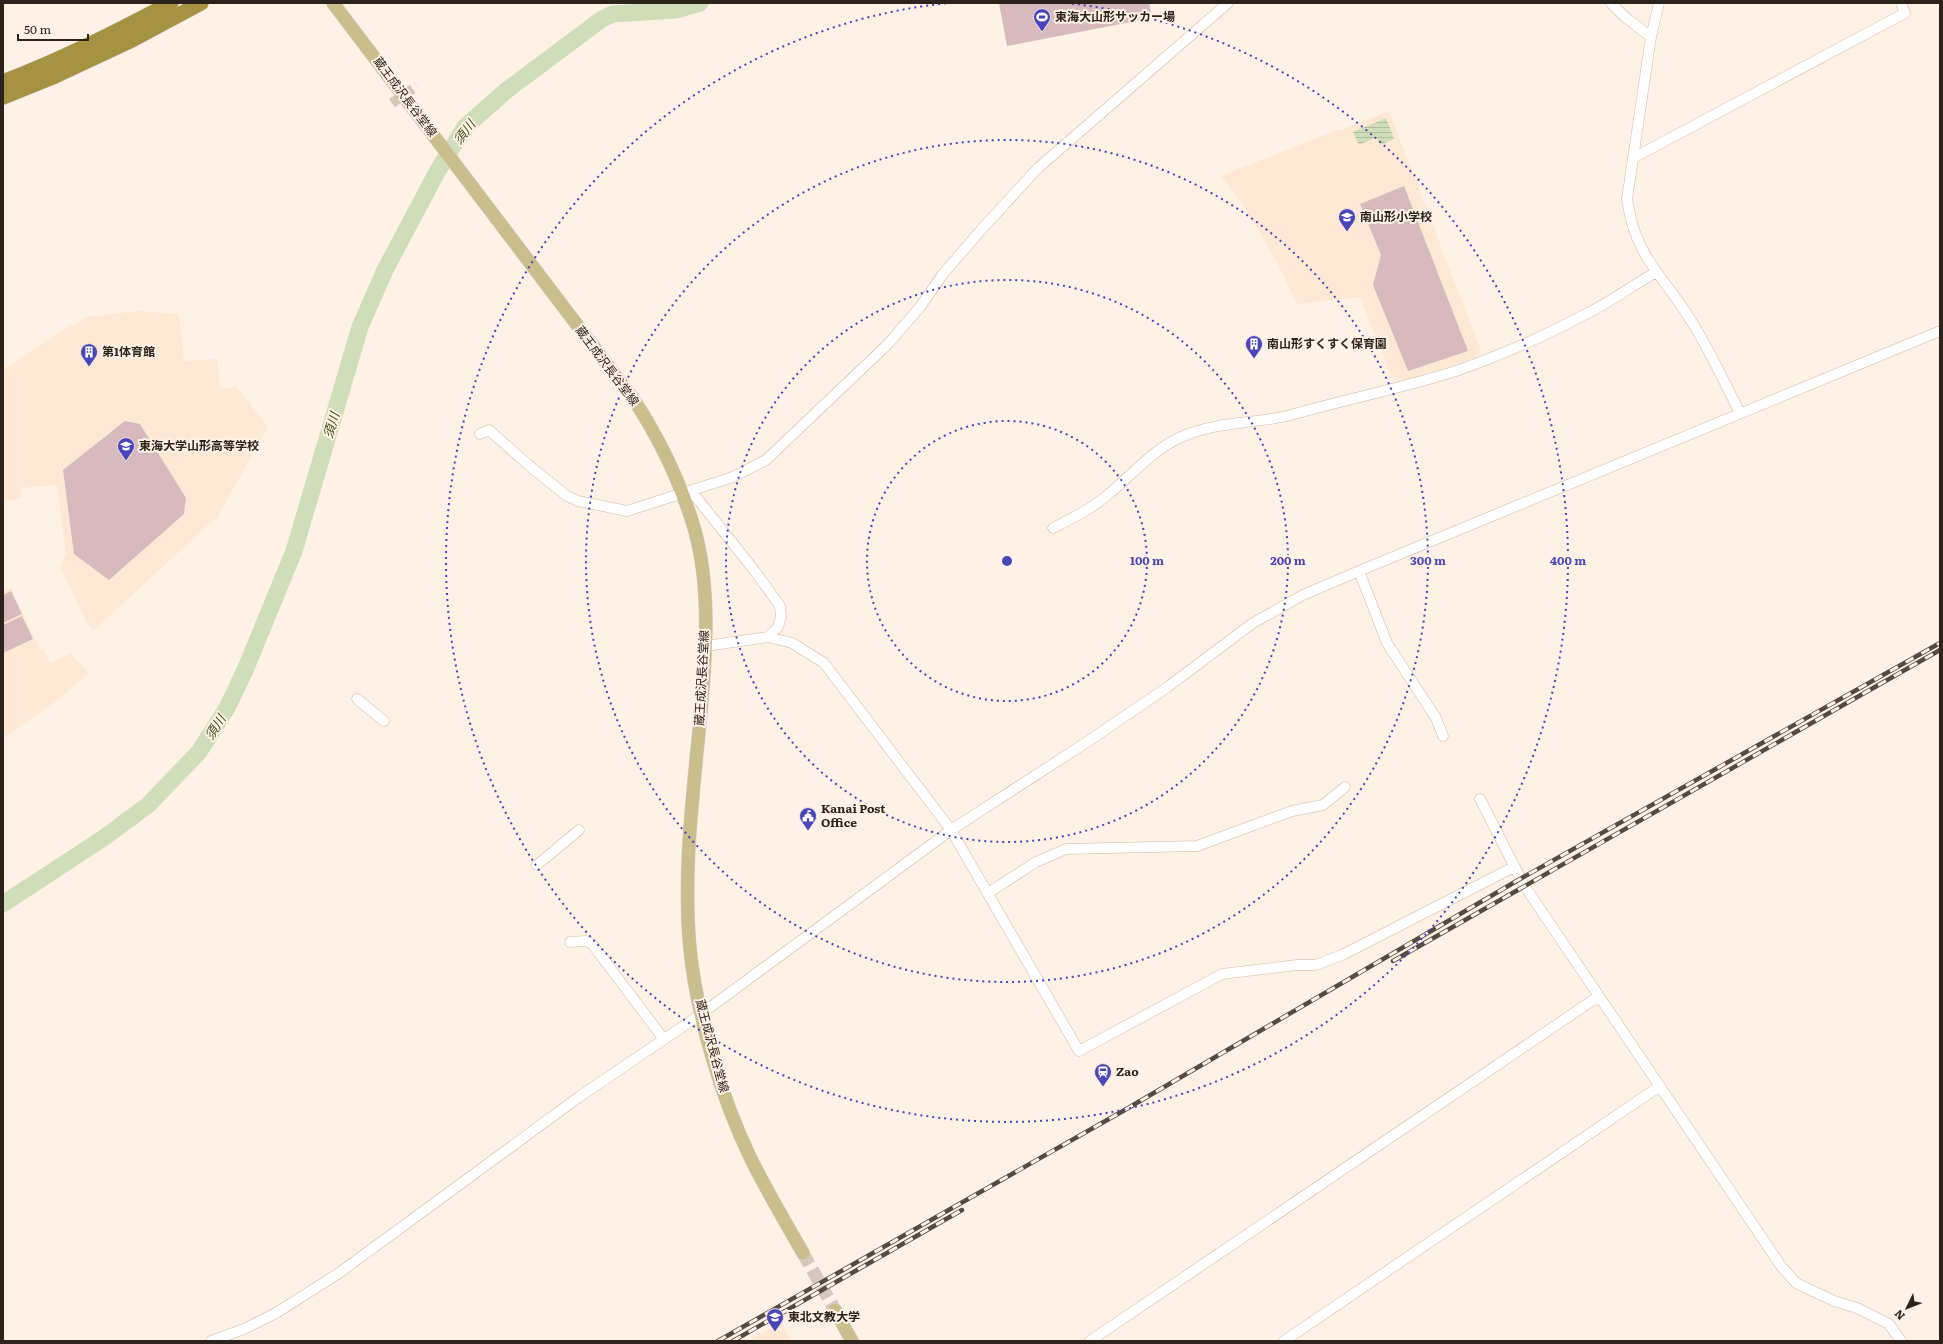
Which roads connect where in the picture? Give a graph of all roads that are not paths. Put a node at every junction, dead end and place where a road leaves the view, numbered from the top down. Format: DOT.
graph roads {
  1 [pos="171,3"];
  2 [pos="201,3"];
  3 [pos="333,3"];
  4 [pos="1228,3"];
  5 [pos="1611,3"];
  6 [pos="1659,3"];
  7 [pos="1901,3"];
  8 [pos="1651,37"];
  9 [pos="3,82"];
  10 [pos="3,97"];
  11 [pos="1633,158"];
  12 [pos="1656,272"];
  13 [pos="1940,331"];
  14 [pos="1740,412"];
  15 [pos="480,434"];
  16 [pos="687,493"];
  17 [pos="1053,528"];
  18 [pos="1359,571"];
  19 [pos="768,637"];
  20 [pos="706,646"];
  21 [pos="357,699"];
  22 [pos="384,721"];
  23 [pos="1443,736"];
  24 [pos="1345,787"];
  25 [pos="1480,800"];
  26 [pos="579,830"];
  27 [pos="951,830"];
  28 [pos="537,865"];
  29 [pos="1514,867"];
  30 [pos="988,893"];
  31 [pos="570,942"];
  32 [pos="1599,996"];
  33 [pos="701,1014"];
  34 [pos="663,1038"];
  35 [pos="1660,1086"];
  36 [pos="803,1253"];
  37 [pos="834,1310"];
  38 [pos="211,1341"];
  39 [pos="852,1341"];
  40 [pos="1090,1341"];
  41 [pos="1284,1341"];
  42 [pos="1901,1341"];
  1 -- 9 [label="highway"];
  2 -- 10 [label="highway"];
  3 -- 16 [label="main road, 蔵王成沢長谷堂線"];
  4 -- 16 [label="street"];
  5 -- 8 [label="street"];
  6 -- 8 [label="street"];
  7 -- 11 [label="street"];
  8 -- 11 [label="street"];
  11 -- 12 [label="street"];
  12 -- 14 [label="street"];
  12 -- 17 [label="street"];
  13 -- 14 [label="street"];
  14 -- 18 [label="street"];
  15 -- 16 [label="street"];
  16 -- 19 [label="street"];
  16 -- 20 [label="main road, 蔵王成沢長谷堂線"];
  18 -- 23 [label="street"];
  18 -- 27 [label="street"];
  19 -- 20 [label="street"];
  19 -- 27 [label="street"];
  20 -- 33 [label="main road, 蔵王成沢長谷堂線"];
  21 -- 22 [label="street"];
  24 -- 30 [label="street"];
  25 -- 29 [label="street"];
  26 -- 28 [label="street"];
  27 -- 30 [label="street"];
  27 -- 33 [label="street"];
  29 -- 30 [label="street"];
  29 -- 32 [label="street"];
  31 -- 34 [label="street"];
  32 -- 35 [label="street"];
  32 -- 40 [label="street"];
  33 -- 34 [label="street"];
  33 -- 36 [label="main road, 蔵王成沢長谷堂線"];
  34 -- 38 [label="street"];
  35 -- 41 [label="street"];
  35 -- 42 [label="street"];
  37 -- 39 [label="main road"];
}
